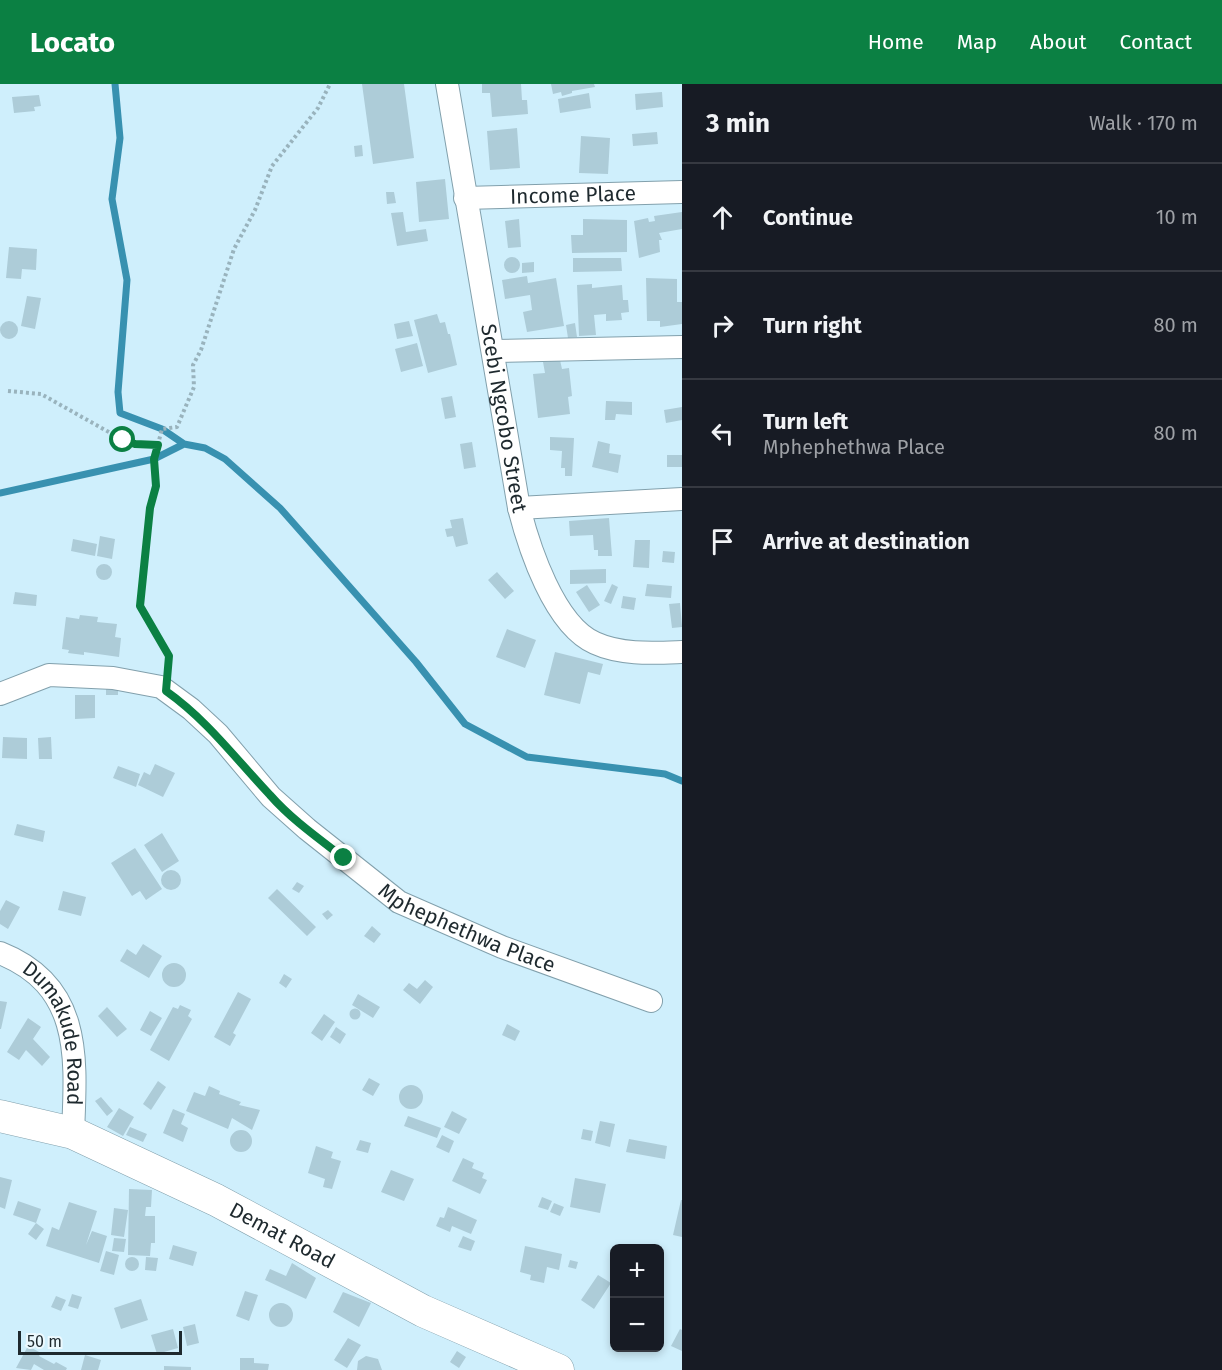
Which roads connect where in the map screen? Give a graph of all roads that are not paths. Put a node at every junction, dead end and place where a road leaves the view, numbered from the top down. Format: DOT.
graph roads {
  1 [pos="447,84"];
  2 [pos="682,192"];
  3 [pos="465,198"];
  4 [pos="682,348"];
  5 [pos="493,351"];
  6 [pos="682,499"];
  7 [pos="519,508"];
  8 [pos="682,652"];
  9 [pos="0,694"];
  10 [pos="0,953"];
  11 [pos="651,1001"];
  12 [pos="0,1116"];
  13 [pos="74,1133"];
  14 [pos="558,1370"];
  1 -- 3 [label="street, Scebi Ngcobo Street"];
  2 -- 3 [label="street, Income Place"];
  3 -- 5 [label="street, Scebi Ngcobo Street"];
  4 -- 5 [label="street"];
  5 -- 7 [label="street, Scebi Ngcobo Street"];
  6 -- 7 [label="street"];
  7 -- 8 [label="street, Scebi Ngcobo Street"];
  9 -- 11 [label="street, Mphephethwa Place"];
  10 -- 13 [label="street, Dumakude Road"];
  12 -- 13 [label="street, Demat Road"];
  13 -- 14 [label="street, Demat Road"];
}
